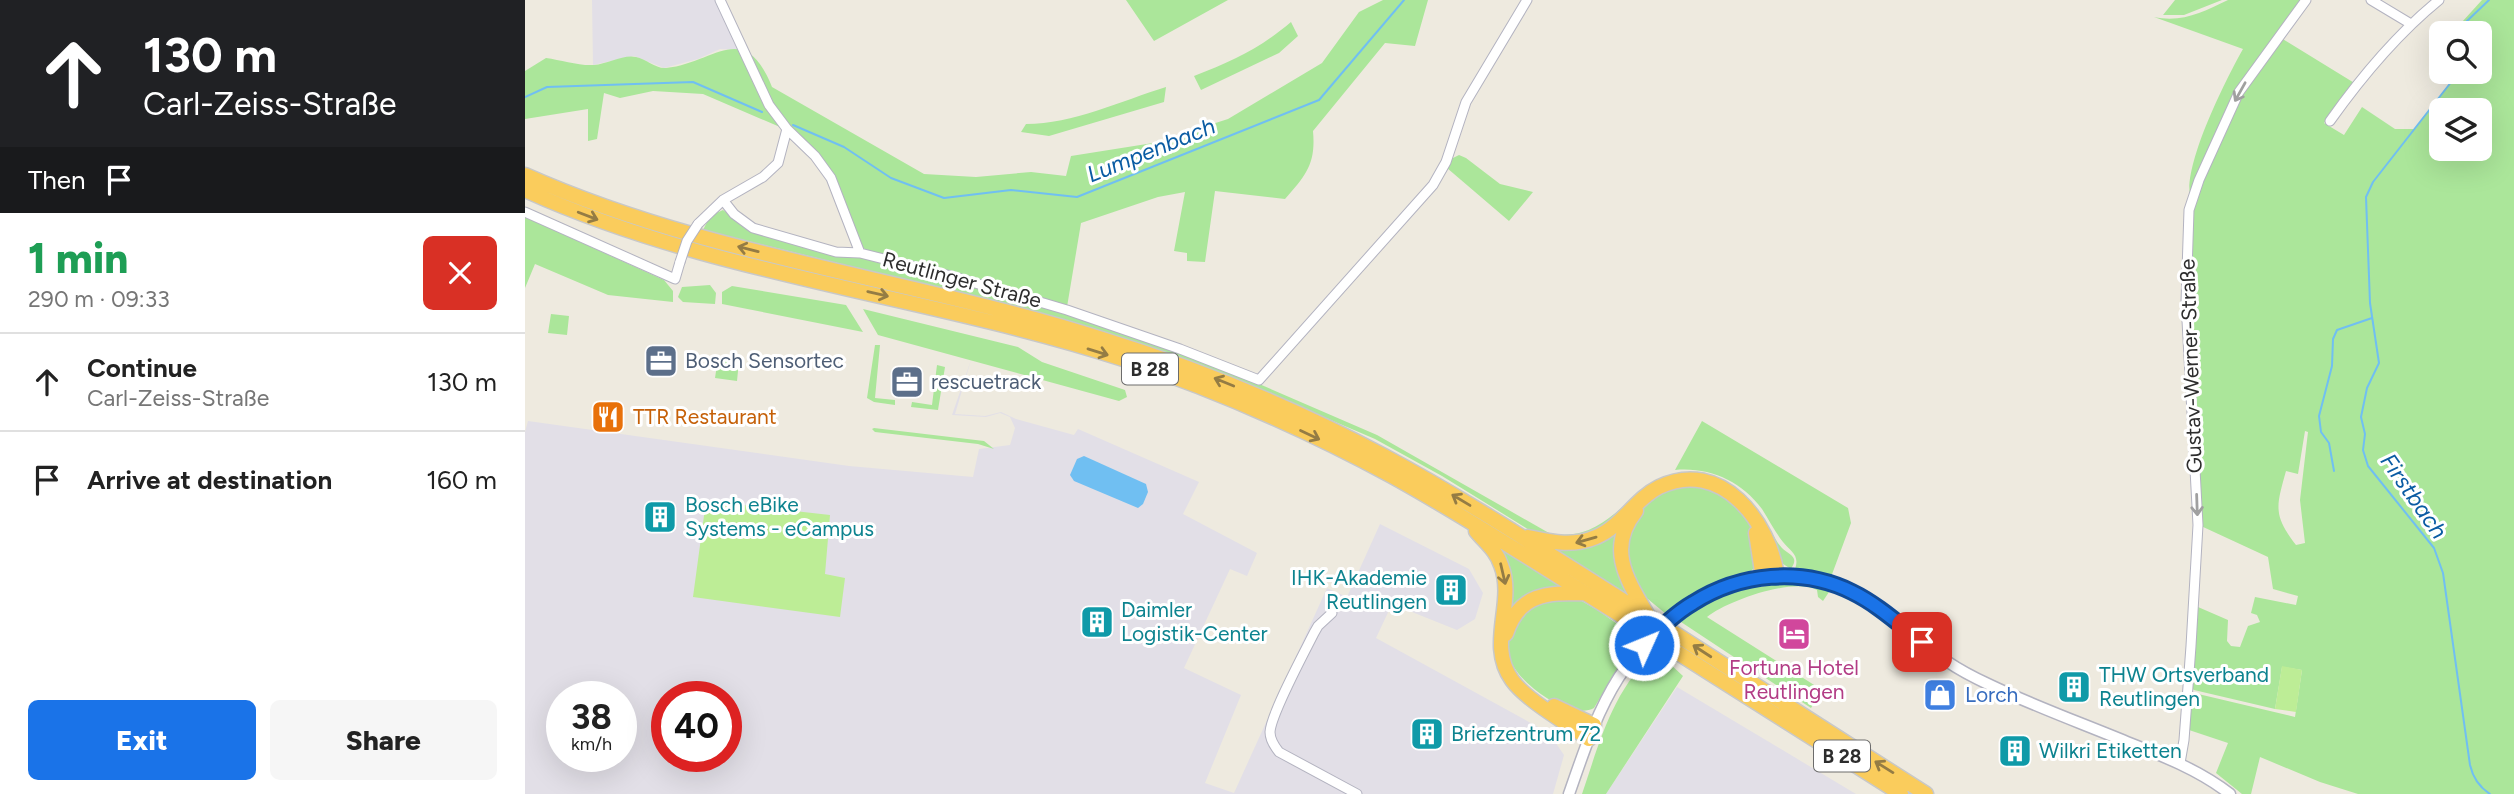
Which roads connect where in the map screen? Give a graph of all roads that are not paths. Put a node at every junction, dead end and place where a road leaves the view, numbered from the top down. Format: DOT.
graph roads {
  1 [pos="720,0"];
  2 [pos="1527,0"];
  3 [pos="2306,0"];
  4 [pos="2371,0"];
  5 [pos="2439,0"];
  6 [pos="2411,24"];
  7 [pos="2330,121"];
  8 [pos="787,129"];
  9 [pos="525,175"];
  10 [pos="525,190"];
  11 [pos="723,200"];
  12 [pos="525,212"];
  13 [pos="860,253"];
  14 [pos="1466,519"];
  15 [pos="1519,536"];
  16 [pos="1770,577"];
  17 [pos="1585,593"];
  18 [pos="1332,613"];
  19 [pos="1647,622"];
  20 [pos="1669,638"];
  21 [pos="1591,732"];
  22 [pos="2180,763"];
  23 [pos="1357,794"];
  24 [pos="1569,794"];
  25 [pos="1901,794"];
  26 [pos="1926,794"];
  27 [pos="2230,794"];
  1 -- 8 [label="street, Reutlinger Straße"];
  2 -- 13 [label="street, Reutlinger Straße"];
  3 -- 22 [label="street, Gustav-Werner-Straße, one-way"];
  4 -- 6 [label="street"];
  5 -- 6 [label="street"];
  6 -- 7 [label="street"];
  8 -- 11 [label="street"];
  8 -- 13 [label="street, Reutlinger Straße"];
  15 -- 9 [label="highway, B 28, one-way"];
  10 -- 14 [label="highway, B 28, one-way"];
  11 -- 12 [label="street, bridge"];
  11 -- 13 [label="street"];
  14 -- 17 [label="highway, B 28"];
  14 -- 21 [label="highway, one-way"];
  16 -- 15 [label="highway, one-way"];
  15 -- 19 [label="highway, B 28"];
  16 -- 19 [label="highway"];
  16 -- 21 [label="street"];
  16 -- 22 [label="street"];
  17 -- 19 [label="highway, B 28"];
  17 -- 21 [label="highway"];
  18 -- 23 [label="street"];
  19 -- 20 [label="highway, B 28, bridge"];
  20 -- 25 [label="highway, B 28"];
  26 -- 20 [label="highway, B 28, one-way"];
  21 -- 24 [label="street"];
  22 -- 27 [label="street"];
}
